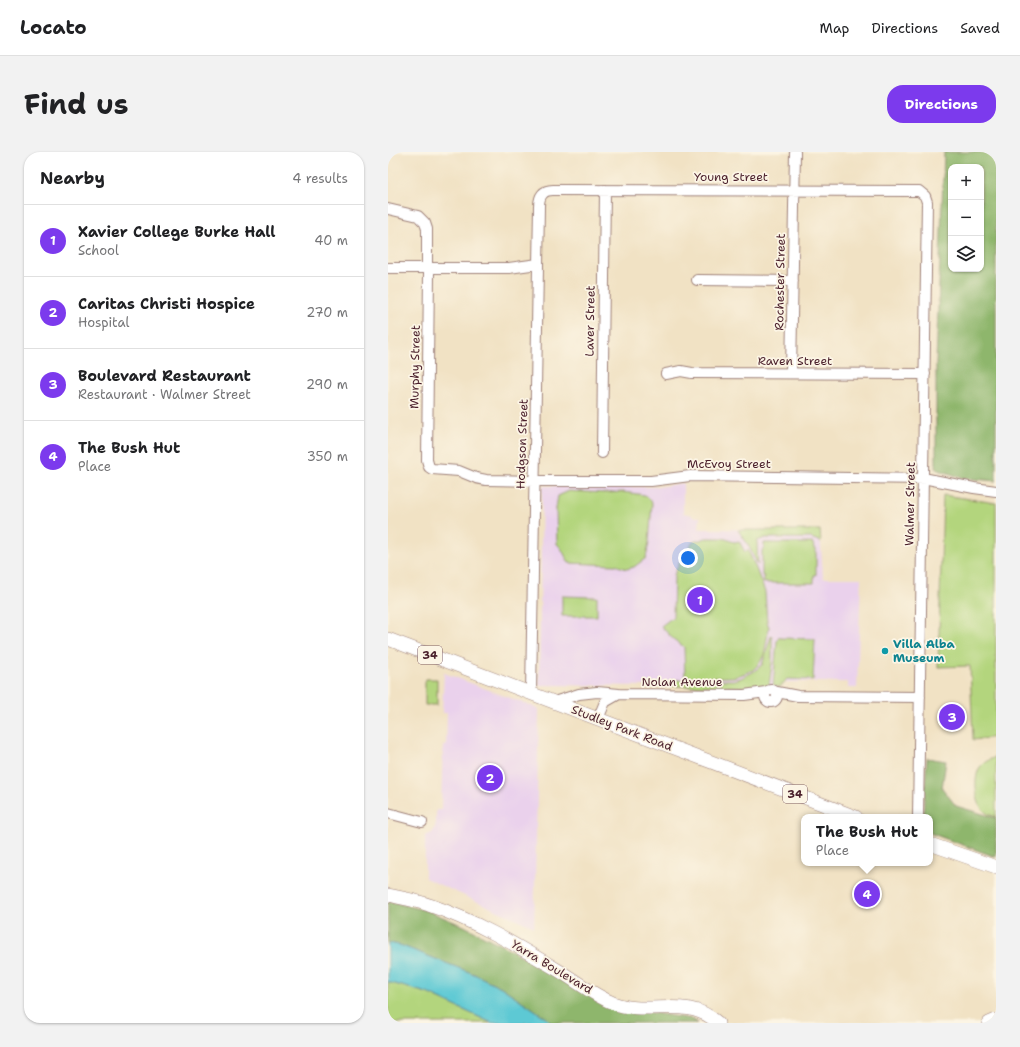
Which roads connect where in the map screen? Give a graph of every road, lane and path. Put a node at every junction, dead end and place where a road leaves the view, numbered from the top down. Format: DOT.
graph roads {
  1 [pos="795,152"];
  2 [pos="605,190"];
  3 [pos="795,190"];
  4 [pos="922,192"];
  5 [pos="541,195"];
  6 [pos="388,209"];
  7 [pos="388,268"];
  8 [pos="428,268"];
  9 [pos="538,268"];
  10 [pos="697,280"];
  11 [pos="793,281"];
  12 [pos="791,373"];
  13 [pos="666,374"];
  14 [pos="925,374"];
  15 [pos="602,452"];
  16 [pos="429,467"];
  17 [pos="924,479"];
  18 [pos="534,481"];
  19 [pos="996,491"];
  20 [pos="388,639"];
  21 [pos="605,692"];
  22 [pos="531,693"];
  23 [pos="619,694"];
  24 [pos="920,698"];
  25 [pos="554,702"];
  26 [pos="595,718"];
  27 [pos="388,813"];
  28 [pos="848,814"];
  29 [pos="918,814"];
  30 [pos="422,822"];
  31 [pos="933,845"];
  32 [pos="996,867"];
  33 [pos="388,895"];
  34 [pos="996,1020"];
  35 [pos="718,1023"];
  36 [pos="989,1023"];
  1 -- 3 [label="street, Rochester Street"];
  2 -- 3 [label="street, Young Street"];
  2 -- 5 [label="street, Young Street"];
  2 -- 15 [label="street, Laver Street"];
  3 -- 4 [label="street, Young Street"];
  3 -- 11 [label="street, Rochester Street"];
  4 -- 14 [label="street, Walmer Street"];
  5 -- 9 [label="street, Hodgson Street"];
  6 -- 8 [label="street, Murphy Street"];
  7 -- 8 [label="street"];
  8 -- 9 [label="street"];
  8 -- 16 [label="street, Murphy Street"];
  9 -- 18 [label="street, Hodgson Street"];
  10 -- 11 [label="street"];
  11 -- 12 [label="street, Rochester Street"];
  12 -- 13 [label="street, Raven Street"];
  12 -- 14 [label="street, Raven Street"];
  14 -- 17 [label="street, Walmer Street"];
  16 -- 18 [label="street, McEvoy Street"];
  17 -- 18 [label="street, McEvoy Street"];
  17 -- 19 [label="street"];
  17 -- 24 [label="street, Walmer Street"];
  18 -- 22 [label="street, Hodgson Street"];
  20 -- 22 [label="main road, Studley Park Road / 34"];
  21 -- 23 [label="street, Nolan Avenue"];
  21 -- 25 [label="street, Nolan Avenue"];
  21 -- 26 [label="street"];
  22 -- 25 [label="main road, Studley Park Road / 34"];
  23 -- 24 [label="street, Nolan Avenue"];
  23 -- 26 [label="street"];
  24 -- 29 [label="street, Walmer Street"];
  25 -- 26 [label="main road, Studley Park Road / 34"];
  26 -- 28 [label="main road, Studley Park Road / 34"];
  27 -- 30 [label="street"];
  31 -- 32 [label="main road"];
  33 -- 35 [label="main road, Yarra Boulevard"];
  34 -- 36 [label="main road"];
}
